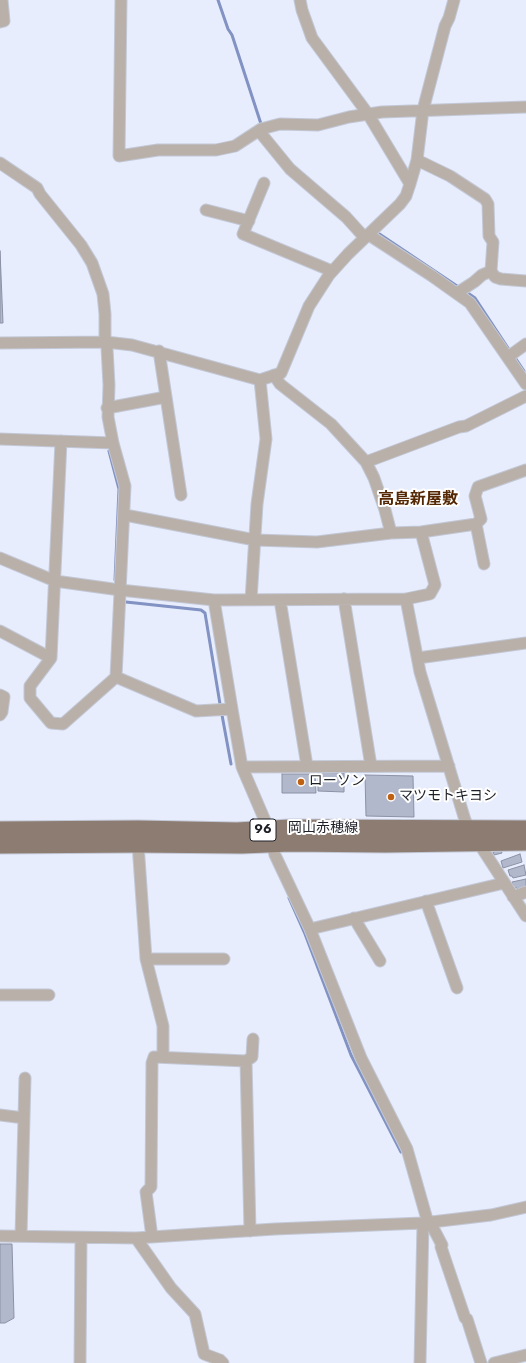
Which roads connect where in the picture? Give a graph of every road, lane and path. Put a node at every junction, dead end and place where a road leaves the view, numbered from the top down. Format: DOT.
graph roads {
  1 [pos="2,0"];
  2 [pos="121,0"];
  3 [pos="300,0"];
  4 [pos="454,0"];
  5 [pos="0,22"];
  6 [pos="526,107"];
  7 [pos="423,110"];
  8 [pos="368,114"];
  9 [pos="262,129"];
  10 [pos="417,160"];
  11 [pos="0,163"];
  12 [pos="264,183"];
  13 [pos="410,184"];
  14 [pos="206,210"];
  15 [pos="249,221"];
  16 [pos="370,234"];
  17 [pos="332,271"];
  18 [pos="491,271"];
  19 [pos="526,281"];
  20 [pos="460,291"];
  21 [pos="0,342"];
  22 [pos="106,342"];
  23 [pos="526,344"];
  24 [pos="159,351"];
  25 [pos="511,355"];
  26 [pos="274,376"];
  27 [pos="260,380"];
  28 [pos="526,384"];
  29 [pos="166,396"];
  30 [pos="526,396"];
  31 [pos="107,408"];
  32 [pos="0,439"];
  33 [pos="61,441"];
  34 [pos="113,443"];
  35 [pos="366,462"];
  36 [pos="526,470"];
  37 [pos="181,495"];
  38 [pos="125,514"];
  39 [pos="476,524"];
  40 [pos="421,532"];
  41 [pos="391,534"];
  42 [pos="255,540"];
  43 [pos="0,558"];
  44 [pos="484,564"];
  45 [pos="54,580"];
  46 [pos="120,590"];
  47 [pos="344,599"];
  48 [pos="406,599"];
  49 [pos="214,600"];
  50 [pos="251,600"];
  51 [pos="280,600"];
  52 [pos="0,631"];
  53 [pos="526,643"];
  54 [pos="51,658"];
  55 [pos="418,658"];
  56 [pos="116,677"];
  57 [pos="0,694"];
  58 [pos="232,709"];
  59 [pos="0,715"];
  60 [pos="307,766"];
  61 [pos="371,766"];
  62 [pos="448,766"];
  63 [pos="242,768"];
  64 [pos="526,829"];
  65 [pos="0,830"];
  66 [pos="474,836"];
  67 [pos="271,837"];
  68 [pos="526,842"];
  69 [pos="138,844"];
  70 [pos="0,845"];
  71 [pos="504,883"];
  72 [pos="526,892"];
  73 [pos="513,897"];
  74 [pos="426,901"];
  75 [pos="526,916"];
  76 [pos="354,918"];
  77 [pos="310,929"];
  78 [pos="146,959"];
  79 [pos="224,959"];
  80 [pos="380,961"];
  81 [pos="457,988"];
  82 [pos="0,995"];
  83 [pos="49,995"];
  84 [pos="252,1039"];
  85 [pos="163,1057"];
  86 [pos="246,1061"];
  87 [pos="25,1078"];
  88 [pos="0,1115"];
  89 [pos="24,1118"];
  90 [pos="526,1207"];
  91 [pos="427,1223"];
  92 [pos="250,1231"];
  93 [pos="0,1236"];
  94 [pos="21,1236"];
  95 [pos="152,1237"];
  96 [pos="81,1238"];
  97 [pos="136,1238"];
  98 [pos="526,1355"];
  99 [pos="80,1363"];
  100 [pos="223,1363"];
  101 [pos="420,1363"];
  102 [pos="481,1363"];
  103 [pos="494,1363"];
  1 -- 5 [label="street"];
  2 -- 9 [label="street"];
  3 -- 8 [label="street"];
  4 -- 7 [label="street"];
  6 -- 7 [label="street"];
  7 -- 8 [label="street"];
  7 -- 10 [label="street"];
  8 -- 9 [label="street"];
  8 -- 13 [label="street"];
  9 -- 16 [label="street"];
  10 -- 13 [label="street"];
  10 -- 18 [label="street"];
  11 -- 22 [label="street"];
  12 -- 15 [label="street"];
  13 -- 16 [label="street"];
  14 -- 15 [label="street"];
  15 -- 17 [label="street"];
  16 -- 17 [label="street"];
  16 -- 20 [label="street"];
  17 -- 26 [label="street"];
  18 -- 19 [label="street"];
  18 -- 20 [label="street"];
  20 -- 25 [label="street"];
  21 -- 22 [label="street"];
  22 -- 24 [label="street"];
  22 -- 31 [label="street"];
  23 -- 25 [label="street"];
  24 -- 27 [label="street"];
  24 -- 29 [label="street"];
  25 -- 28 [label="street"];
  26 -- 27 [label="street"];
  26 -- 35 [label="street"];
  27 -- 42 [label="street"];
  29 -- 31 [label="street"];
  29 -- 37 [label="street"];
  30 -- 35 [label="street"];
  31 -- 34 [label="street"];
  32 -- 33 [label="street"];
  33 -- 34 [label="street"];
  33 -- 45 [label="street"];
  34 -- 38 [label="street"];
  35 -- 41 [label="street"];
  36 -- 39 [label="street"];
  38 -- 42 [label="street"];
  38 -- 46 [label="street"];
  39 -- 40 [label="street"];
  39 -- 44 [label="street"];
  40 -- 41 [label="street"];
  40 -- 48 [label="street"];
  41 -- 42 [label="street"];
  42 -- 50 [label="street"];
  43 -- 45 [label="street"];
  45 -- 46 [label="street"];
  45 -- 54 [label="street"];
  46 -- 49 [label="street"];
  46 -- 56 [label="street"];
  47 -- 48 [label="street"];
  47 -- 51 [label="street"];
  47 -- 61 [label="street"];
  48 -- 55 [label="street"];
  49 -- 50 [label="street"];
  49 -- 58 [label="street"];
  50 -- 51 [label="street"];
  51 -- 60 [label="street"];
  52 -- 54 [label="street"];
  53 -- 55 [label="street"];
  54 -- 56 [label="street"];
  55 -- 62 [label="street"];
  56 -- 58 [label="street"];
  57 -- 59 [label="street"];
  58 -- 63 [label="street"];
  60 -- 61 [label="street"];
  60 -- 63 [label="street"];
  61 -- 62 [label="street"];
  62 -- 66 [label="street"];
  63 -- 67 [label="street"];
  64 -- 66 [label="main road, 岡山赤穂線 / 96"];
  65 -- 67 [label="main road, 岡山赤穂線 / 96"];
  66 -- 67 [label="main road, 岡山赤穂線 / 96"];
  66 -- 68 [label="main road, 岡山赤穂線 / 96"];
  66 -- 71 [label="street"];
  67 -- 69 [label="main road, 岡山赤穂線 / 96"];
  67 -- 77 [label="street"];
  69 -- 70 [label="main road, 岡山赤穂線 / 96"];
  69 -- 78 [label="street"];
  71 -- 73 [label="street"];
  71 -- 74 [label="street"];
  72 -- 73 [label="street"];
  73 -- 75 [label="street"];
  74 -- 76 [label="street"];
  74 -- 81 [label="street"];
  76 -- 77 [label="street"];
  76 -- 80 [label="street"];
  77 -- 91 [label="street"];
  78 -- 79 [label="street"];
  78 -- 85 [label="street"];
  82 -- 83 [label="street"];
  84 -- 86 [label="street"];
  85 -- 86 [label="street"];
  85 -- 95 [label="street"];
  86 -- 92 [label="street"];
  87 -- 89 [label="street"];
  88 -- 89 [label="street"];
  89 -- 94 [label="street"];
  90 -- 91 [label="street"];
  91 -- 92 [label="street"];
  91 -- 101 [label="street"];
  91 -- 102 [label="street"];
  92 -- 95 [label="street"];
  93 -- 94 [label="street"];
  94 -- 96 [label="street"];
  95 -- 97 [label="street"];
  96 -- 97 [label="street"];
  96 -- 99 [label="street"];
  97 -- 100 [label="street"];
  98 -- 103 [label="street"];
}
